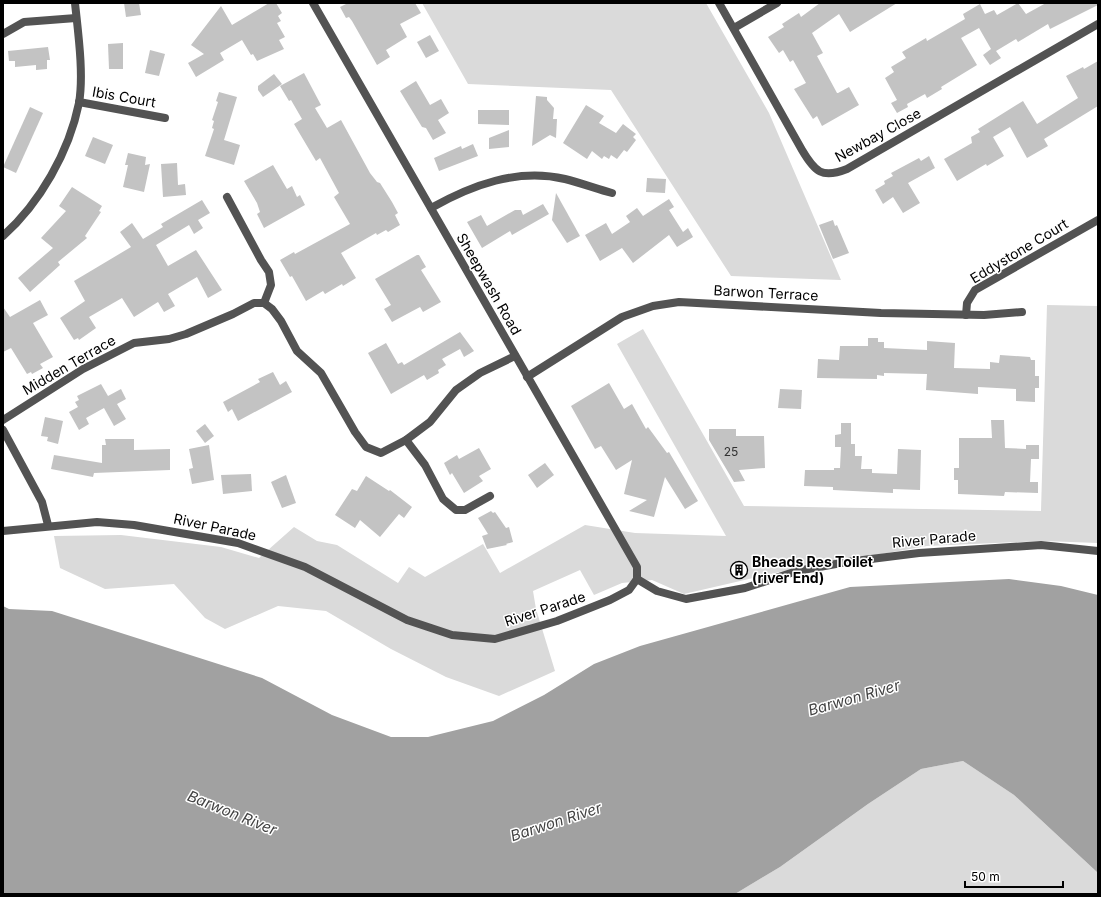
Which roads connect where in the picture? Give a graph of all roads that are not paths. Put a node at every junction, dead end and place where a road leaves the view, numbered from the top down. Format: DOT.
graph roads {
  1 [pos="75,3"];
  2 [pos="313,3"];
  3 [pos="719,3"];
  4 [pos="777,3"];
  5 [pos="76,18"];
  6 [pos="1098,24"];
  7 [pos="734,28"];
  8 [pos="3,34"];
  9 [pos="79,102"];
  10 [pos="165,118"];
  11 [pos="612,193"];
  12 [pos="227,197"];
  13 [pos="431,208"];
  14 [pos="1098,220"];
  15 [pos="3,236"];
  16 [pos="264,303"];
  17 [pos="1022,312"];
  18 [pos="966,315"];
  19 [pos="515,356"];
  20 [pos="527,377"];
  21 [pos="3,420"];
  22 [pos="3,430"];
  23 [pos="406,440"];
  24 [pos="490,496"];
  25 [pos="48,525"];
  26 [pos="3,531"];
  27 [pos="1098,551"];
  28 [pos="637,578"];
  1 -- 5 [label="street"];
  2 -- 13 [label="street, Sheepwash Road"];
  3 -- 7 [label="street, Newbay Close"];
  4 -- 7 [label="street"];
  5 -- 8 [label="street"];
  5 -- 9 [label="street"];
  6 -- 7 [label="street, Newbay Close"];
  9 -- 10 [label="street, Ibis Court"];
  9 -- 15 [label="street"];
  11 -- 13 [label="street"];
  12 -- 16 [label="street"];
  13 -- 19 [label="street, Sheepwash Road"];
  14 -- 18 [label="street, Eddystone Court"];
  16 -- 21 [label="street, Midden Terrace"];
  16 -- 23 [label="street"];
  17 -- 18 [label="street, Barwon Terrace"];
  18 -- 20 [label="street, Barwon Terrace"];
  19 -- 20 [label="street, Sheepwash Road"];
  19 -- 23 [label="street"];
  20 -- 28 [label="street, Sheepwash Road"];
  22 -- 25 [label="street"];
  23 -- 24 [label="street"];
  25 -- 26 [label="street, River Parade"];
  25 -- 28 [label="street, River Parade"];
  27 -- 28 [label="street, River Parade"];
}
